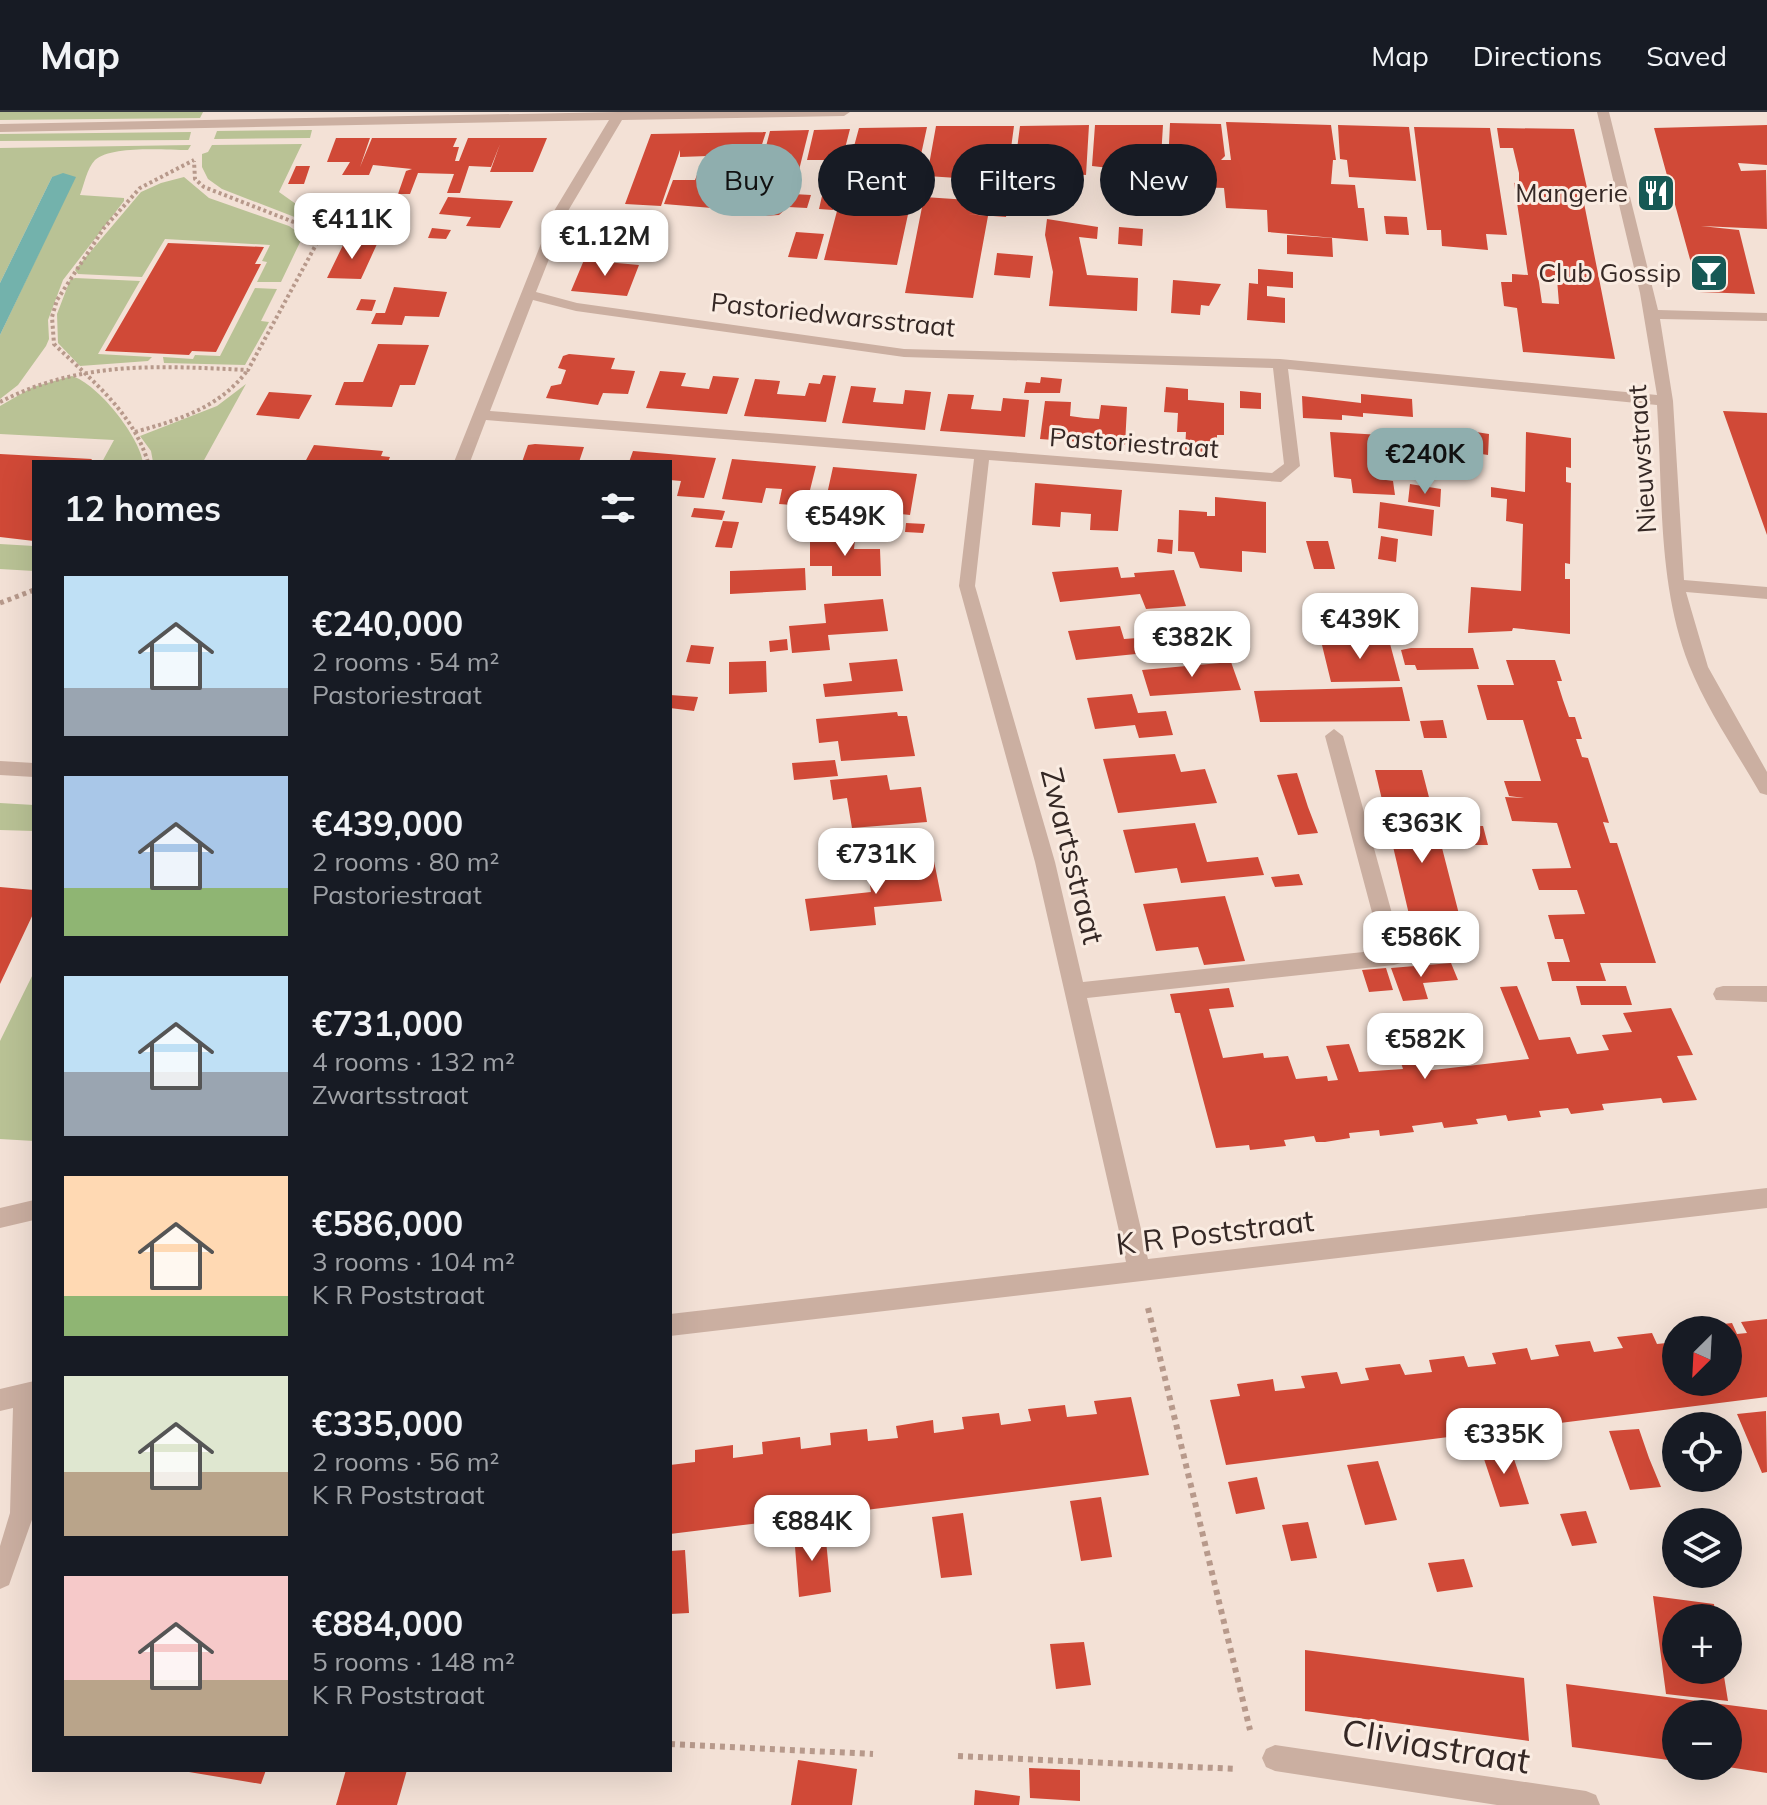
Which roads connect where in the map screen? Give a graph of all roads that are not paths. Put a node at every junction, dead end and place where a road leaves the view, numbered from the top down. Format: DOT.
graph roads {
  1 [pos="844,112"];
  2 [pos="1603,112"];
  3 [pos="618,116"];
  4 [pos="0,128"];
  5 [pos="528,294"];
  6 [pos="1651,314"];
  7 [pos="1767,317"];
  8 [pos="1280,364"];
  9 [pos="1665,401"];
  10 [pos="482,415"];
  11 [pos="982,455"];
  12 [pos="463,460"];
  13 [pos="1676,585"];
  14 [pos="1767,593"];
  15 [pos="1334,736"];
  16 [pos="0,768"];
  17 [pos="32,770"];
  18 [pos="1767,788"];
  19 [pos="1075,991"];
  20 [pos="1723,994"];
  21 [pos="1767,994"];
  22 [pos="1767,1198"];
  23 [pos="32,1210"];
  24 [pos="0,1218"];
  25 [pos="1140,1272"];
  26 [pos="672,1325"];
  27 [pos="29,1394"];
  28 [pos="0,1400"];
  29 [pos="0,1576"];
  30 [pos="1275,1758"];
  31 [pos="1586,1805"];
  1 -- 3 [label="street"];
  2 -- 6 [label="street, Nieuwstraat"];
  3 -- 4 [label="street"];
  3 -- 5 [label="street"];
  5 -- 8 [label="street, Pastoriedwarsstraat"];
  5 -- 10 [label="street"];
  6 -- 7 [label="street"];
  6 -- 9 [label="street, Nieuwstraat"];
  8 -- 9 [label="street"];
  8 -- 11 [label="street, Pastoriestraat"];
  9 -- 13 [label="street, Nieuwstraat"];
  10 -- 11 [label="street, Pastoriestraat"];
  10 -- 12 [label="street"];
  11 -- 19 [label="street, Zwartsstraat"];
  13 -- 14 [label="street"];
  13 -- 18 [label="street, Nieuwstraat"];
  15 -- 19 [label="street"];
  16 -- 17 [label="street"];
  19 -- 25 [label="street, Zwartsstraat"];
  20 -- 21 [label="street"];
  22 -- 25 [label="street, K R Poststraat"];
  23 -- 24 [label="street"];
  25 -- 26 [label="street, K R Poststraat"];
  27 -- 28 [label="street"];
  27 -- 29 [label="street"];
  30 -- 31 [label="street, Cliviastraat"];
}
